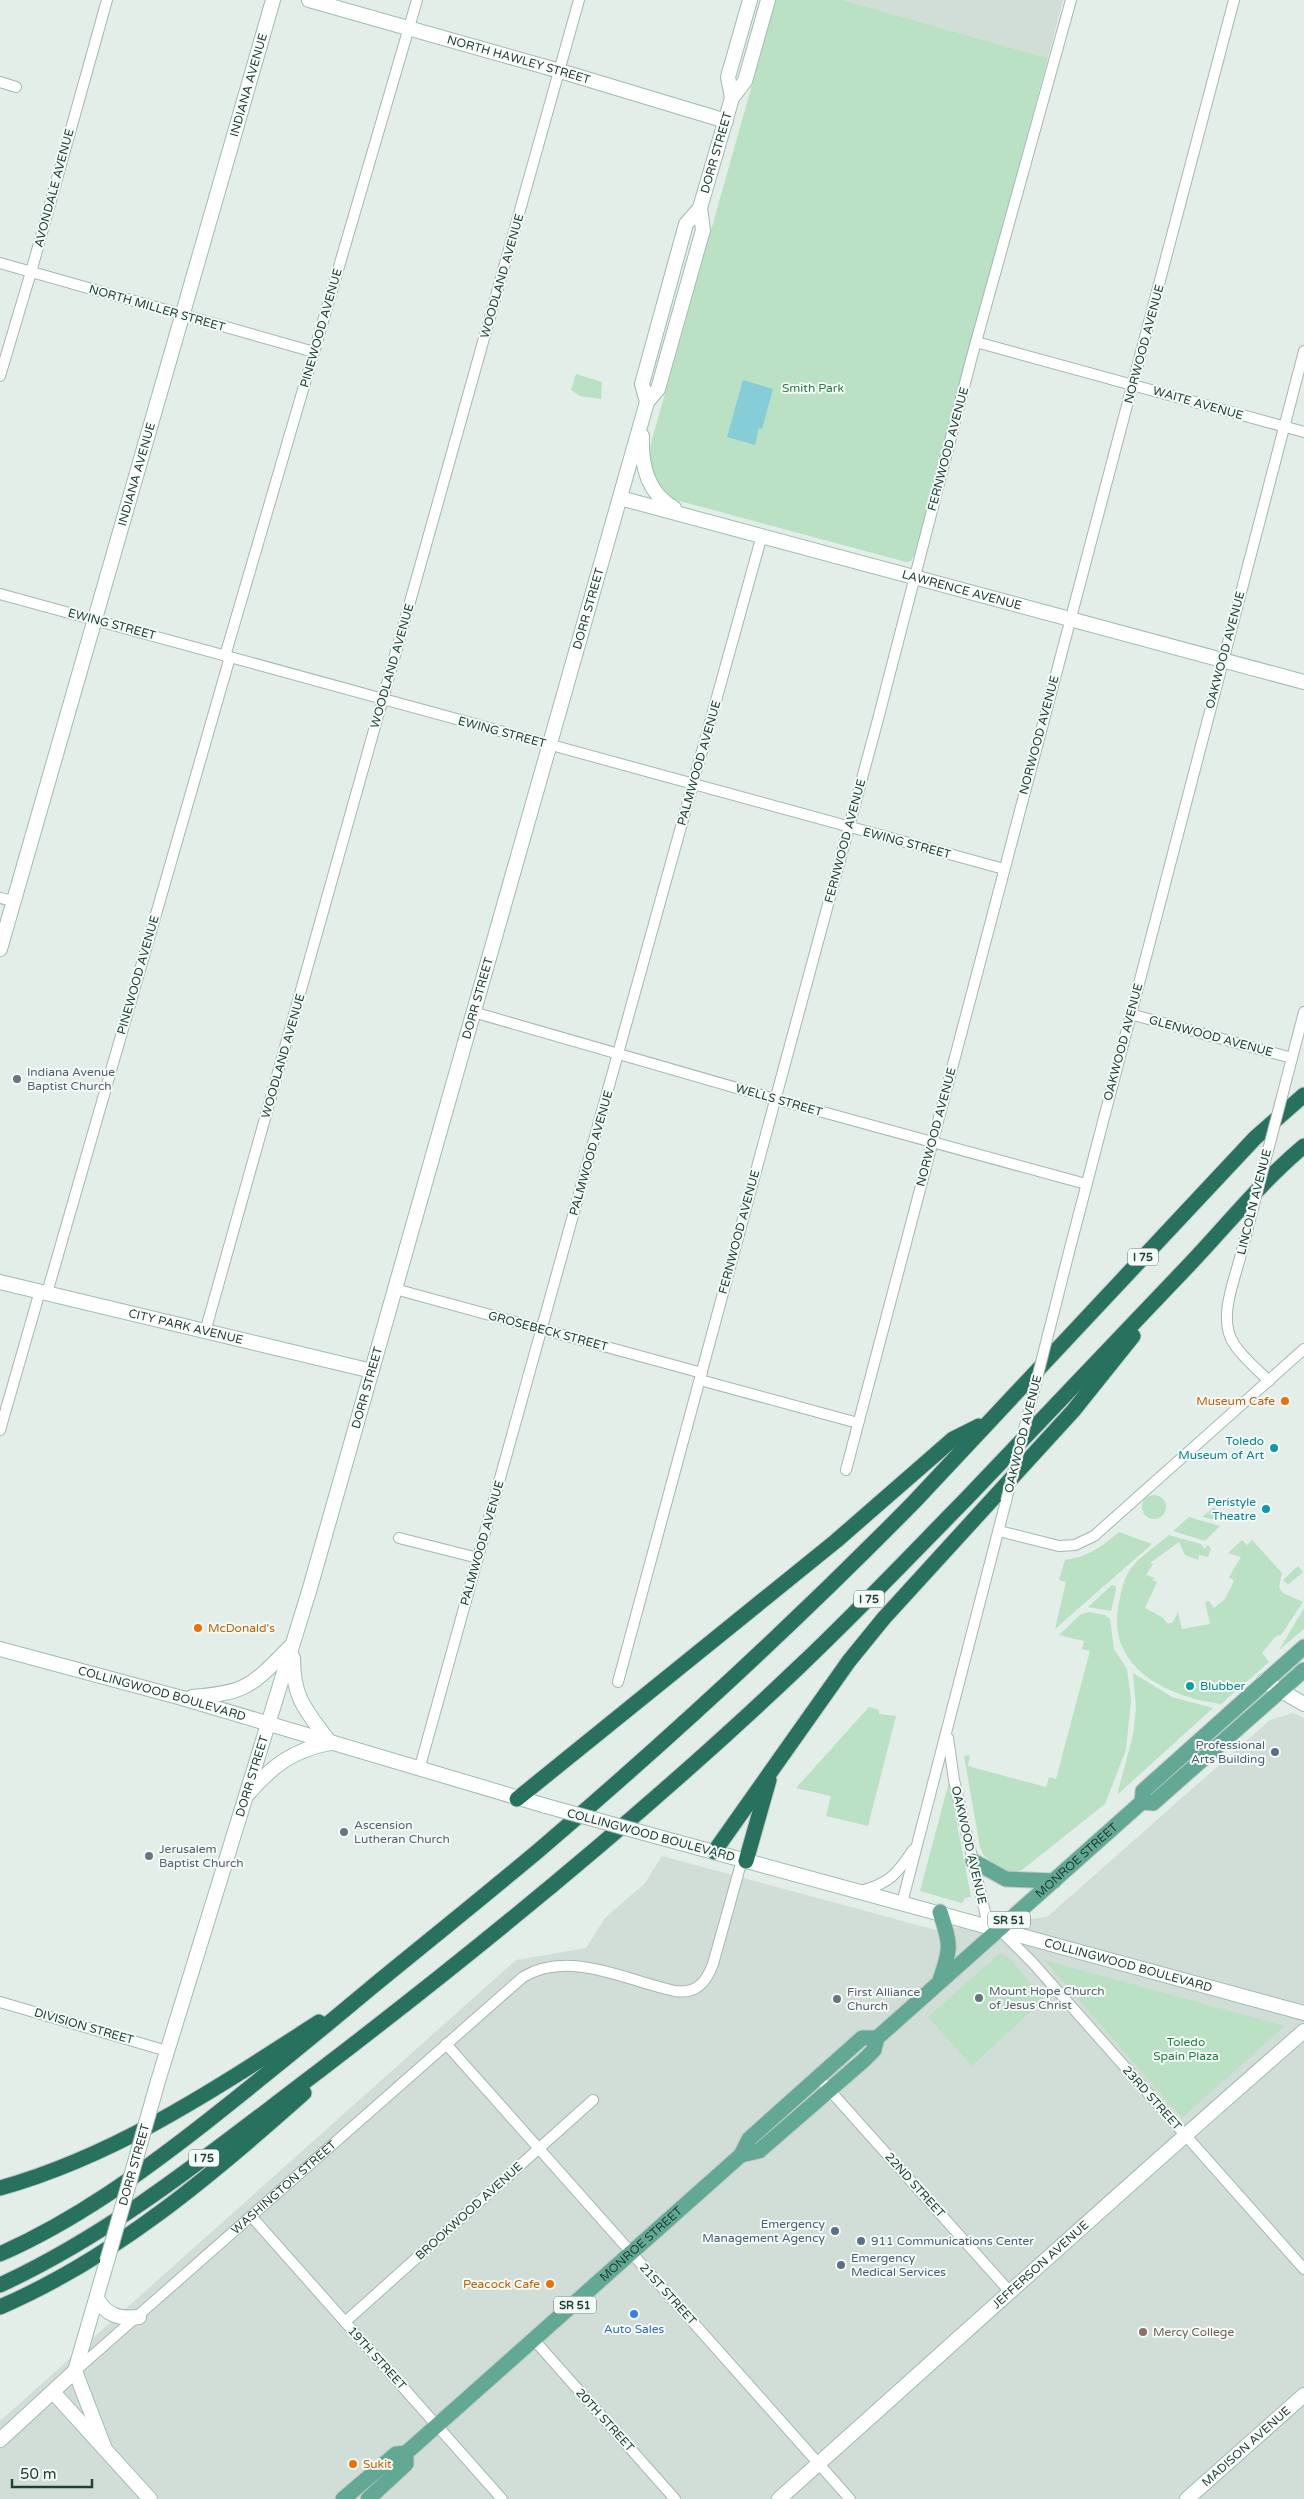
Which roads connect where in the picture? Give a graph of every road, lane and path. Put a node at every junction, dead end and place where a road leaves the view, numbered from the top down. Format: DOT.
graph roads {
  1 [pos="107,0"];
  2 [pos="273,0"];
  3 [pos="310,0"];
  4 [pos="417,0"];
  5 [pos="579,0"];
  6 [pos="750,0"];
  7 [pos="768,0"];
  8 [pos="1071,0"];
  9 [pos="1234,0"];
  10 [pos="409,28"];
  11 [pos="560,71"];
  12 [pos="0,82"];
  13 [pos="16,87"];
  14 [pos="732,98"];
  15 [pos="726,121"];
  16 [pos="0,263"];
  17 [pos="32,272"];
  18 [pos="182,315"];
  19 [pos="976,342"];
  20 [pos="1304,351"];
  21 [pos="314,352"];
  22 [pos="0,376"];
  23 [pos="1133,384"];
  24 [pos="642,418"];
  25 [pos="1284,426"];
  26 [pos="1304,432"];
  27 [pos="620,498"];
  28 [pos="686,514"];
  29 [pos="762,535"];
  30 [pos="915,577"];
  31 [pos="0,594"];
  32 [pos="1070,618"];
  33 [pos="95,619"];
  34 [pos="227,656"];
  35 [pos="1222,660"];
  36 [pos="1304,682"];
  37 [pos="382,699"];
  38 [pos="549,745"];
  39 [pos="693,786"];
  40 [pos="849,827"];
  41 [pos="1004,869"];
  42 [pos="7,899"];
  43 [pos="0,949"];
  44 [pos="473,1012"];
  45 [pos="1304,1012"];
  46 [pos="1130,1014"];
  47 [pos="618,1053"];
  48 [pos="1292,1058"];
  49 [pos="1304,1095"];
  50 [pos="775,1099"];
  51 [pos="933,1142"];
  52 [pos="1304,1146"];
  53 [pos="1086,1184"];
  54 [pos="1190,1264"];
  55 [pos="0,1282"];
  56 [pos="395,1289"];
  57 [pos="44,1292"];
  58 [pos="541,1330"];
  59 [pos="205,1332"];
  60 [pos="1304,1349"];
  61 [pos="372,1371"];
  62 [pos="701,1376"];
  63 [pos="1268,1380"];
  64 [pos="987,1422"];
  65 [pos="858,1423"];
  66 [pos="0,1430"];
  67 [pos="846,1470"];
  68 [pos="999,1531"];
  69 [pos="399,1538"];
  70 [pos="478,1558"];
  71 [pos="293,1645"];
  72 [pos="1304,1646"];
  73 [pos="0,1649"];
  74 [pos="1304,1670"];
  75 [pos="1264,1681"];
  76 [pos="618,1682"];
  77 [pos="1281,1691"];
  78 [pos="182,1698"];
  79 [pos="1304,1704"];
  80 [pos="268,1724"];
  81 [pos="948,1734"];
  82 [pos="330,1743"];
  83 [pos="419,1770"];
  84 [pos="772,1771"];
  85 [pos="244,1799"];
  86 [pos="517,1799"];
  87 [pos="1142,1802"];
  88 [pos="918,1843"];
  89 [pos="714,1852"];
  90 [pos="744,1860"];
  91 [pos="973,1861"];
  92 [pos="1054,1880"];
  93 [pos="859,1891"];
  94 [pos="902,1903"];
  95 [pos="940,1912"];
  96 [pos="993,1927"];
  97 [pos="939,1982"];
  98 [pos="371,1988"];
  99 [pos="0,2002"];
  100 [pos="396,2012"];
  101 [pos="1304,2013"];
  102 [pos="1304,2031"];
  103 [pos="877,2038"];
  104 [pos="446,2044"];
  105 [pos="167,2051"];
  106 [pos="818,2077"];
  107 [pos="829,2090"];
  108 [pos="593,2100"];
  109 [pos="1185,2134"];
  110 [pos="539,2149"];
  111 [pos="741,2155"];
  112 [pos="0,2188"];
  113 [pos="252,2217"];
  114 [pos="0,2254"];
  115 [pos="632,2254"];
  116 [pos="1304,2268"];
  117 [pos="0,2285"];
  118 [pos="1011,2293"];
  119 [pos="96,2298"];
  120 [pos="0,2307"];
  121 [pos="139,2317"];
  122 [pos="344,2322"];
  123 [pos="535,2341"];
  124 [pos="75,2372"];
  125 [pos="53,2392"];
  126 [pos="1304,2395"];
  127 [pos="437,2426"];
  128 [pos="0,2440"];
  129 [pos="101,2445"];
  130 [pos="406,2453"];
  131 [pos="818,2464"];
  132 [pos="1191,2498"];
  133 [pos="150,2499"];
  134 [pos="344,2499"];
  135 [pos="368,2499"];
  136 [pos="502,2499"];
  137 [pos="675,2499"];
  138 [pos="779,2499"];
  139 [pos="850,2499"];
  1 -- 17 [label="street, AVONDALE AVENUE"];
  2 -- 18 [label="main road, INDIANA AVENUE"];
  3 -- 10 [label="main road, NORTH HAWLEY STREET"];
  4 -- 10 [label="street, PINEWOOD AVENUE"];
  5 -- 11 [label="street, WOODLAND AVENUE"];
  6 -- 14 [label="main road, DORR STREET"];
  7 -- 14 [label="main road, DORR STREET"];
  8 -- 19 [label="street, FERNWOOD AVENUE"];
  9 -- 23 [label="street, NORWOOD AVENUE"];
  10 -- 11 [label="main road, NORTH HAWLEY STREET"];
  10 -- 21 [label="street, PINEWOOD AVENUE"];
  11 -- 15 [label="main road, NORTH HAWLEY STREET"];
  11 -- 37 [label="street, WOODLAND AVENUE"];
  12 -- 13 [label="street"];
  14 -- 15 [label="main road, DORR STREET"];
  15 -- 24 [label="main road, DORR STREET"];
  16 -- 17 [label="street, NORTH MILLER STREET"];
  17 -- 18 [label="street, NORTH MILLER STREET"];
  17 -- 22 [label="street, AVONDALE AVENUE"];
  18 -- 21 [label="street, NORTH MILLER STREET"];
  18 -- 33 [label="main road, INDIANA AVENUE"];
  19 -- 23 [label="street, WAITE AVENUE"];
  19 -- 30 [label="street, FERNWOOD AVENUE"];
  20 -- 25 [label="street, OAKWOOD AVENUE"];
  21 -- 34 [label="street, PINEWOOD AVENUE"];
  23 -- 25 [label="street, WAITE AVENUE"];
  23 -- 32 [label="street, NORWOOD AVENUE"];
  24 -- 27 [label="main road, DORR STREET"];
  24 -- 28 [label="main road"];
  25 -- 26 [label="street, WAITE AVENUE"];
  25 -- 35 [label="street, OAKWOOD AVENUE"];
  27 -- 28 [label="main road, LAWRENCE AVENUE"];
  27 -- 38 [label="main road, DORR STREET"];
  28 -- 29 [label="main road, LAWRENCE AVENUE"];
  29 -- 30 [label="main road, LAWRENCE AVENUE"];
  29 -- 39 [label="street, PALMWOOD AVENUE"];
  30 -- 32 [label="main road, LAWRENCE AVENUE"];
  30 -- 40 [label="street, FERNWOOD AVENUE"];
  31 -- 33 [label="street, EWING STREET"];
  32 -- 35 [label="main road, LAWRENCE AVENUE"];
  32 -- 41 [label="street, NORWOOD AVENUE"];
  33 -- 34 [label="street, EWING STREET"];
  33 -- 42 [label="main road, INDIANA AVENUE"];
  34 -- 37 [label="street, EWING STREET"];
  34 -- 57 [label="street, PINEWOOD AVENUE"];
  35 -- 36 [label="main road, LAWRENCE AVENUE"];
  35 -- 46 [label="street, OAKWOOD AVENUE"];
  37 -- 38 [label="street, EWING STREET"];
  37 -- 59 [label="street, WOODLAND AVENUE"];
  38 -- 39 [label="street, EWING STREET"];
  38 -- 44 [label="main road, DORR STREET"];
  39 -- 40 [label="street, EWING STREET"];
  39 -- 47 [label="street, PALMWOOD AVENUE"];
  40 -- 41 [label="street, EWING STREET"];
  40 -- 50 [label="street, FERNWOOD AVENUE"];
  41 -- 51 [label="street, NORWOOD AVENUE"];
  42 -- 43 [label="main road, INDIANA AVENUE"];
  44 -- 47 [label="street, WELLS STREET"];
  44 -- 56 [label="main road, DORR STREET"];
  45 -- 48 [label="street, LINCOLN AVENUE"];
  46 -- 48 [label="street, GLENWOOD AVENUE"];
  46 -- 53 [label="street, OAKWOOD AVENUE"];
  47 -- 50 [label="street, WELLS STREET"];
  47 -- 58 [label="street, PALMWOOD AVENUE"];
  48 -- 63 [label="street, LINCOLN AVENUE, bridge"];
  49 -- 64 [label="highway, I 75"];
  50 -- 51 [label="street, WELLS STREET"];
  50 -- 62 [label="street, FERNWOOD AVENUE"];
  51 -- 53 [label="street, WELLS STREET"];
  51 -- 65 [label="street, NORWOOD AVENUE"];
  52 -- 54 [label="highway, I 75"];
  53 -- 68 [label="street, OAKWOOD AVENUE, bridge"];
  54 -- 84 [label="highway"];
  54 -- 100 [label="highway, I 75"];
  55 -- 57 [label="main road, CITY PARK AVENUE"];
  56 -- 58 [label="street, GROSEBECK STREET"];
  56 -- 61 [label="main road, DORR STREET"];
  57 -- 59 [label="main road, CITY PARK AVENUE"];
  57 -- 66 [label="street, PINEWOOD AVENUE"];
  58 -- 62 [label="street, GROSEBECK STREET"];
  58 -- 70 [label="street, PALMWOOD AVENUE"];
  59 -- 61 [label="main road, CITY PARK AVENUE"];
  60 -- 63 [label="street"];
  61 -- 71 [label="main road, DORR STREET"];
  62 -- 65 [label="street, GROSEBECK STREET"];
  62 -- 76 [label="street, FERNWOOD AVENUE"];
  63 -- 68 [label="street"];
  64 -- 86 [label="highway"];
  64 -- 98 [label="highway, I 75"];
  65 -- 67 [label="street, NORWOOD AVENUE"];
  68 -- 81 [label="street, OAKWOOD AVENUE"];
  69 -- 70 [label="street"];
  70 -- 83 [label="street, PALMWOOD AVENUE"];
  71 -- 78 [label="main road"];
  71 -- 80 [label="main road, DORR STREET"];
  71 -- 82 [label="main road"];
  72 -- 75 [label="main road, MONROE STREET / SR 51"];
  73 -- 78 [label="main road, COLLINGWOOD BOULEVARD"];
  74 -- 77 [label="main road, MONROE STREET / SR 51"];
  75 -- 77 [label="main road"];
  75 -- 87 [label="main road, MONROE STREET / SR 51"];
  77 -- 79 [label="main road"];
  77 -- 87 [label="main road, MONROE STREET / SR 51"];
  78 -- 80 [label="main road, COLLINGWOOD BOULEVARD"];
  80 -- 82 [label="main road, COLLINGWOOD BOULEVARD"];
  80 -- 85 [label="main road, DORR STREET"];
  81 -- 88 [label="street, OAKWOOD AVENUE"];
  81 -- 91 [label="street, OAKWOOD AVENUE"];
  82 -- 83 [label="main road, COLLINGWOOD BOULEVARD"];
  82 -- 85 [label="main road"];
  83 -- 86 [label="main road, COLLINGWOOD BOULEVARD"];
  84 -- 89 [label="highway"];
  84 -- 90 [label="highway"];
  85 -- 105 [label="main road, DORR STREET"];
  86 -- 89 [label="main road, COLLINGWOOD BOULEVARD, bridge"];
  87 -- 92 [label="main road, MONROE STREET / SR 51"];
  88 -- 93 [label="street, OAKWOOD AVENUE"];
  88 -- 94 [label="street, OAKWOOD AVENUE"];
  89 -- 90 [label="main road, COLLINGWOOD BOULEVARD"];
  90 -- 93 [label="main road, COLLINGWOOD BOULEVARD"];
  90 -- 104 [label="street, WASHINGTON STREET"];
  91 -- 92 [label="main road"];
  91 -- 96 [label="street, OAKWOOD AVENUE"];
  92 -- 96 [label="main road, MONROE STREET / SR 51"];
  93 -- 94 [label="main road, COLLINGWOOD BOULEVARD"];
  94 -- 95 [label="main road, COLLINGWOOD BOULEVARD"];
  95 -- 96 [label="main road, COLLINGWOOD BOULEVARD"];
  95 -- 97 [label="main road"];
  96 -- 97 [label="main road, MONROE STREET / SR 51"];
  96 -- 101 [label="main road, COLLINGWOOD BOULEVARD"];
  96 -- 109 [label="street, 23RD STREET"];
  97 -- 103 [label="main road, MONROE STREET / SR 51"];
  98 -- 112 [label="highway"];
  98 -- 114 [label="highway, I 75"];
  99 -- 105 [label="street, DIVISION STREET"];
  100 -- 117 [label="highway, I 75"];
  100 -- 120 [label="highway"];
  102 -- 109 [label="main road, JEFFERSON AVENUE"];
  103 -- 106 [label="main road, MONROE STREET / SR 51"];
  103 -- 107 [label="main road, MONROE STREET / SR 51"];
  104 -- 110 [label="street, 21ST STREET"];
  104 -- 113 [label="street, WASHINGTON STREET"];
  105 -- 119 [label="main road, DORR STREET, bridge"];
  106 -- 107 [label="street, 22ND STREET"];
  106 -- 111 [label="main road, MONROE STREET / SR 51"];
  107 -- 111 [label="main road, MONROE STREET / SR 51"];
  107 -- 118 [label="street, 22ND STREET"];
  108 -- 110 [label="street, BROOKWOOD AVENUE"];
  109 -- 116 [label="street, 23RD STREET"];
  109 -- 118 [label="main road, JEFFERSON AVENUE"];
  110 -- 115 [label="street, 21ST STREET"];
  110 -- 122 [label="street, BROOKWOOD AVENUE"];
  111 -- 115 [label="main road, MONROE STREET / SR 51"];
  113 -- 121 [label="street, WASHINGTON STREET"];
  113 -- 122 [label="street, 19TH STREET"];
  115 -- 123 [label="main road, MONROE STREET / SR 51"];
  115 -- 131 [label="street, 21ST STREET"];
  118 -- 131 [label="main road, JEFFERSON AVENUE"];
  119 -- 121 [label="main road"];
  119 -- 124 [label="main road, DORR STREET"];
  121 -- 124 [label="street, WASHINGTON STREET"];
  122 -- 127 [label="street, 19TH STREET"];
  123 -- 127 [label="main road, MONROE STREET / SR 51"];
  123 -- 137 [label="street, 20TH STREET"];
  124 -- 125 [label="main road, WASHINGTON STREET"];
  124 -- 129 [label="main road"];
  125 -- 128 [label="main road, WASHINGTON STREET"];
  125 -- 129 [label="main road"];
  126 -- 132 [label="main road, MADISON AVENUE"];
  127 -- 130 [label="main road, MONROE STREET / SR 51"];
  127 -- 136 [label="street, 19TH STREET"];
  129 -- 133 [label="main road"];
  130 -- 134 [label="main road, MONROE STREET / SR 51"];
  130 -- 135 [label="main road, MONROE STREET / SR 51"];
  131 -- 138 [label="main road, JEFFERSON AVENUE"];
  131 -- 139 [label="street, 21ST STREET"];
}
